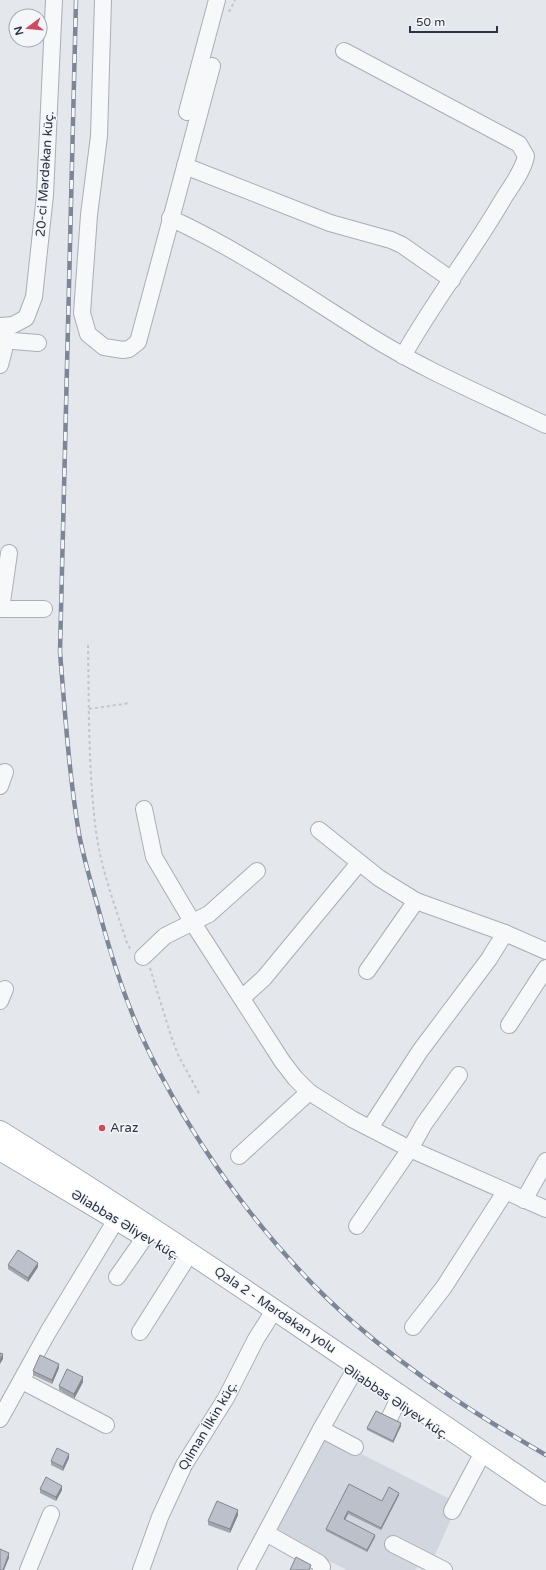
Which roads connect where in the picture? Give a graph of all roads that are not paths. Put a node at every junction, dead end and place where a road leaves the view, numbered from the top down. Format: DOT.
graph roads {
  1 [pos="54,0"];
  2 [pos="103,0"];
  3 [pos="217,0"];
  4 [pos="344,51"];
  5 [pos="212,66"];
  6 [pos="187,112"];
  7 [pos="185,166"];
  8 [pos="170,218"];
  9 [pos="452,280"];
  10 [pos="1,336"];
  11 [pos="38,343"];
  12 [pos="403,356"];
  13 [pos="0,366"];
  14 [pos="546,425"];
  15 [pos="9,553"];
  16 [pos="0,609"];
  17 [pos="44,609"];
  18 [pos="144,809"];
  19 [pos="319,830"];
  20 [pos="359,863"];
  21 [pos="257,870"];
  22 [pos="416,901"];
  23 [pos="193,923"];
  24 [pos="505,933"];
  25 [pos="546,951"];
  26 [pos="143,957"];
  27 [pos="546,968"];
  28 [pos="366,971"];
  29 [pos="242,998"];
  30 [pos="509,1024"];
  31 [pos="459,1074"];
  32 [pos="309,1092"];
  33 [pos="370,1128"];
  34 [pos="0,1131"];
  35 [pos="410,1149"];
  36 [pos="0,1150"];
  37 [pos="239,1156"];
  38 [pos="546,1161"];
  39 [pos="505,1192"];
  40 [pos="524,1200"];
  41 [pos="546,1209"];
  42 [pos="116,1220"];
  43 [pos="356,1226"];
  44 [pos="145,1237"];
  45 [pos="185,1261"];
  46 [pos="117,1277"];
  47 [pos="272,1313"];
  48 [pos="413,1327"];
  49 [pos="140,1332"];
  50 [pos="353,1373"];
  51 [pos="22,1381"];
  52 [pos="0,1419"];
  53 [pos="106,1425"];
  54 [pos="321,1429"];
  55 [pos="355,1447"];
  56 [pos="480,1458"];
  57 [pos="546,1495"];
  58 [pos="546,1503"];
  59 [pos="452,1511"];
  60 [pos="51,1514"];
  61 [pos="266,1533"];
  62 [pos="393,1544"];
  63 [pos="438,1567"];
  64 [pos="28,1570"];
  65 [pos="141,1570"];
  66 [pos="246,1570"];
  67 [pos="321,1570"];
  1 -- 10 [label="street, 20-ci Mərdəkan küç."];
  2 -- 8 [label="street"];
  3 -- 6 [label="street"];
  4 -- 9 [label="street"];
  5 -- 7 [label="street"];
  7 -- 8 [label="street"];
  7 -- 9 [label="street"];
  8 -- 12 [label="street"];
  9 -- 12 [label="street"];
  10 -- 11 [label="street"];
  10 -- 13 [label="street"];
  12 -- 14 [label="street"];
  15 -- 16 [label="street"];
  16 -- 17 [label="street"];
  18 -- 23 [label="street"];
  19 -- 20 [label="street"];
  20 -- 22 [label="street"];
  20 -- 29 [label="street"];
  21 -- 23 [label="street"];
  22 -- 24 [label="street"];
  22 -- 28 [label="street"];
  23 -- 26 [label="street"];
  23 -- 29 [label="street"];
  24 -- 25 [label="street"];
  24 -- 33 [label="street"];
  27 -- 30 [label="street"];
  29 -- 32 [label="street"];
  31 -- 35 [label="street"];
  32 -- 33 [label="street"];
  32 -- 37 [label="street"];
  33 -- 35 [label="street"];
  34 -- 47 [label="main road, Qala 2 - Mərdəkan yolu"];
  35 -- 39 [label="street"];
  35 -- 43 [label="street"];
  36 -- 42 [label="main road, Əliabbas Əliyev küç."];
  38 -- 40 [label="street"];
  39 -- 40 [label="street"];
  39 -- 48 [label="street"];
  40 -- 41 [label="street"];
  42 -- 44 [label="main road, Əliabbas Əliyev küç."];
  42 -- 51 [label="street"];
  44 -- 45 [label="main road, Əliabbas Əliyev küç."];
  44 -- 46 [label="street"];
  45 -- 47 [label="main road, Əliabbas Əliyev küç."];
  45 -- 49 [label="street"];
  47 -- 50 [label="main road, Əliabbas Əliyev küç."];
  47 -- 57 [label="main road, Qala 2 - Mərdəkan yolu"];
  47 -- 65 [label="street, Qılman İlkin küç."];
  50 -- 54 [label="street"];
  50 -- 56 [label="main road, Əliabbas Əliyev küç."];
  51 -- 52 [label="street"];
  51 -- 53 [label="street"];
  54 -- 55 [label="street"];
  54 -- 61 [label="street"];
  56 -- 58 [label="main road, Əliabbas Əliyev küç."];
  56 -- 59 [label="street"];
  60 -- 64 [label="street"];
  61 -- 66 [label="street"];
  61 -- 67 [label="street"];
  62 -- 63 [label="street"];
}
